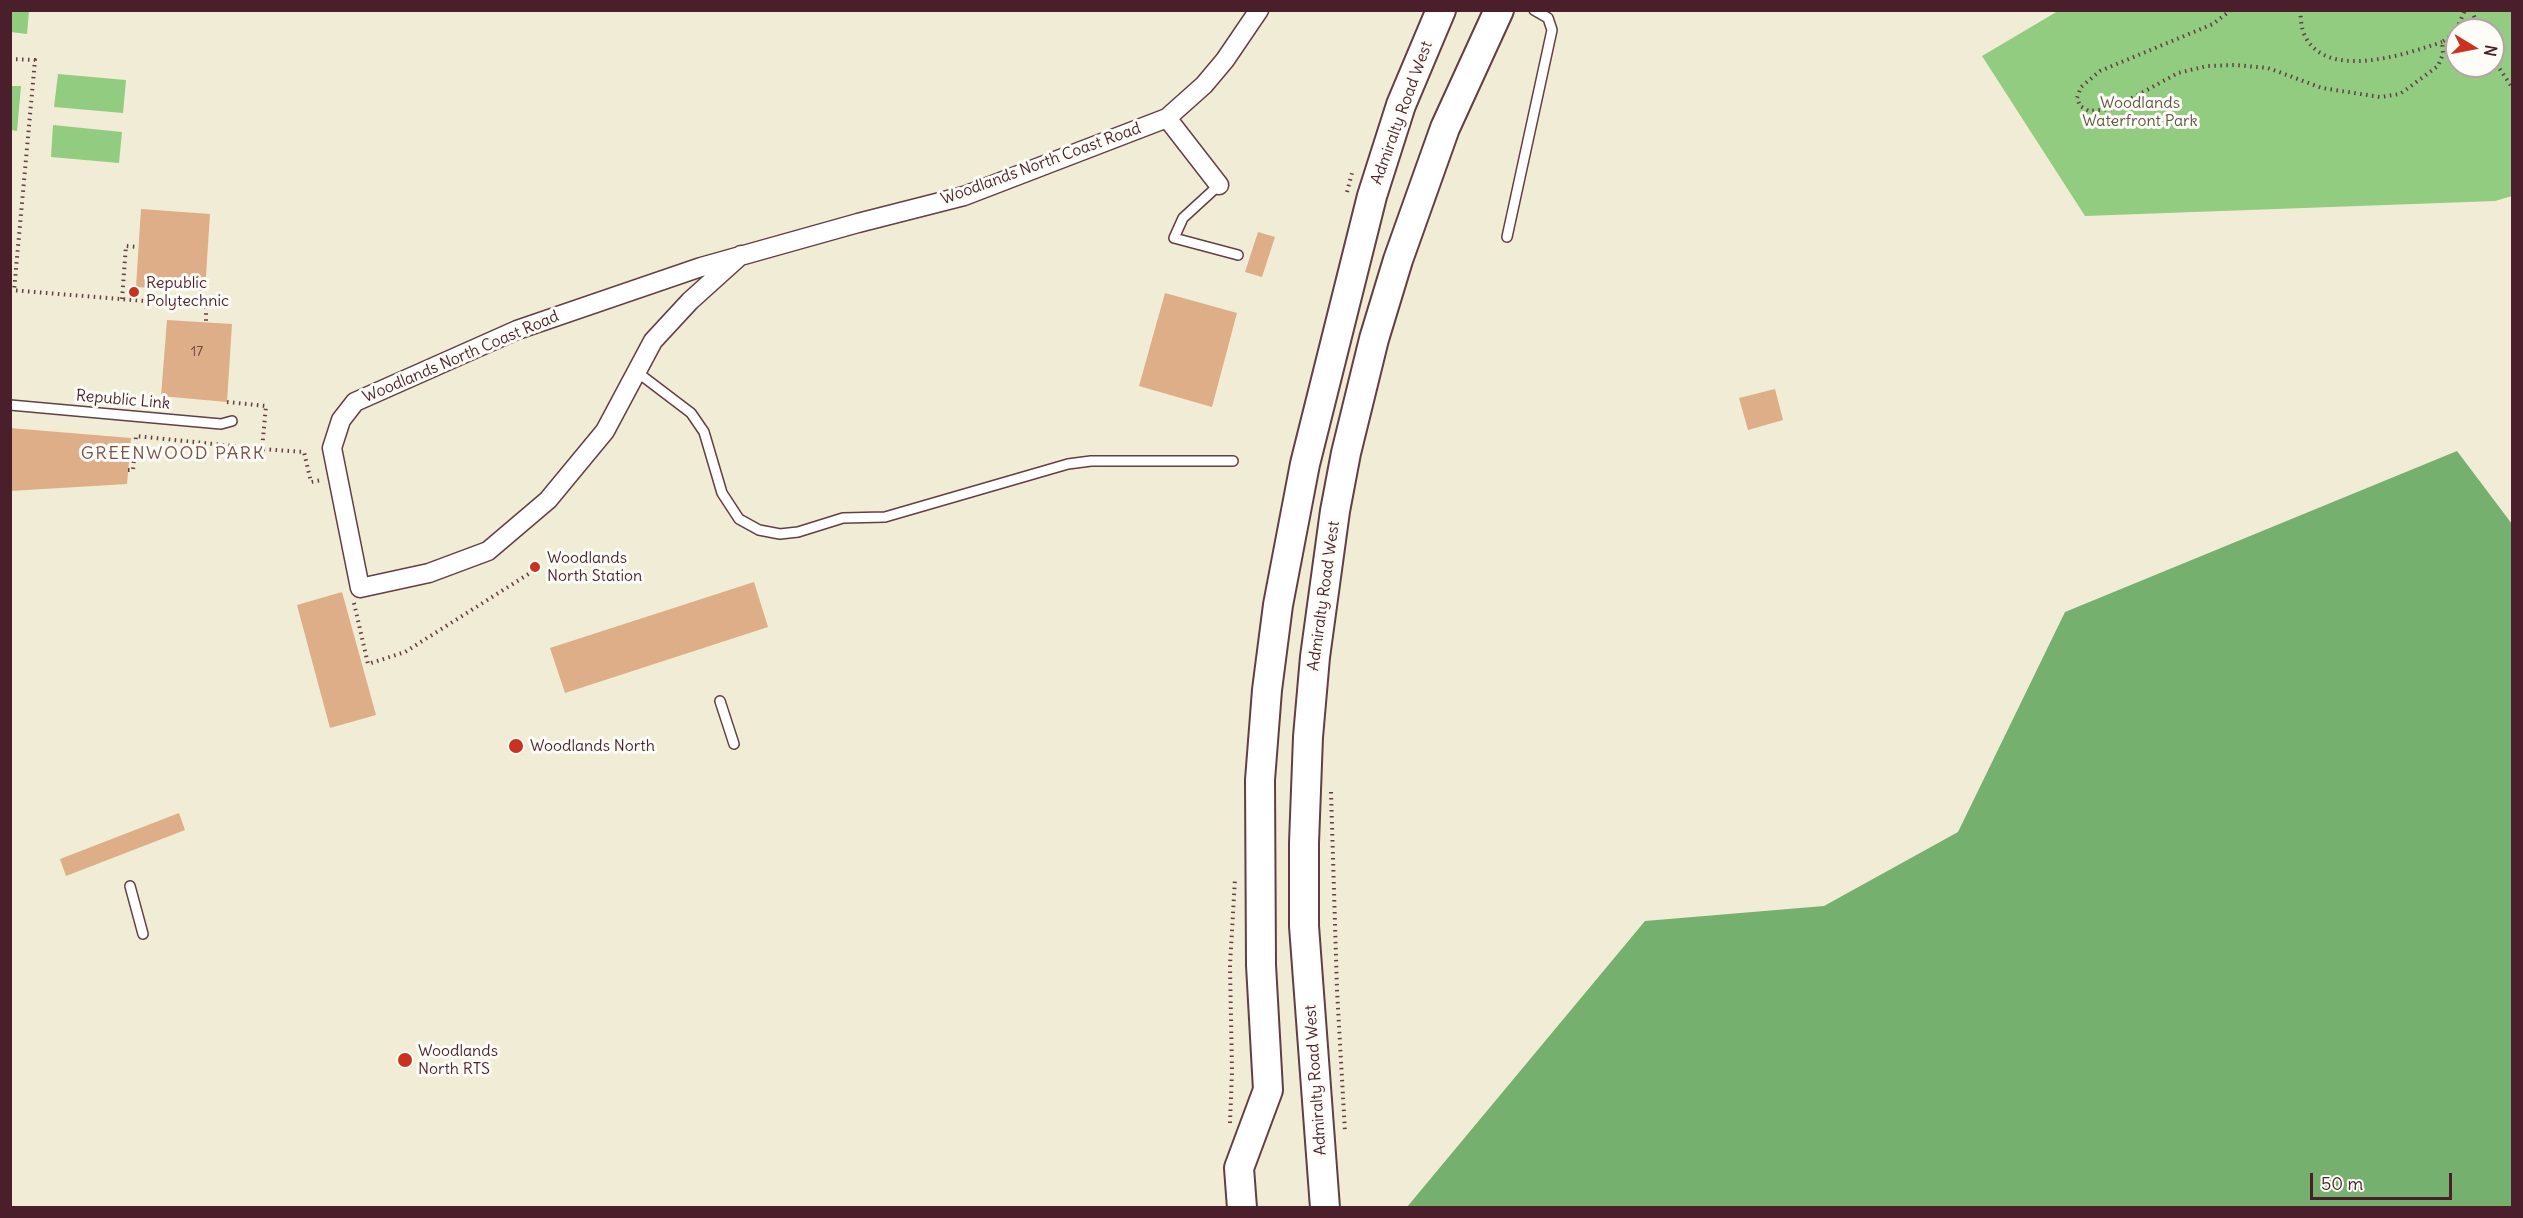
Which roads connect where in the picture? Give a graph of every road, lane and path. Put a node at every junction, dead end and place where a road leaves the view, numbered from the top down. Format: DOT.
graph roads {
  1 [pos="1259,10"];
  2 [pos="1441,10"];
  3 [pos="1499,10"];
  4 [pos="1534,10"];
  5 [pos="2231,10"];
  6 [pos="2300,10"];
  7 [pos="2465,10"];
  8 [pos="2442,42"];
  9 [pos="10,59"];
  10 [pos="1167,117"];
  11 [pos="1218,185"];
  12 [pos="1507,237"];
  13 [pos="138,247"];
  14 [pos="741,255"];
  15 [pos="1238,255"];
  16 [pos="12,291"];
  17 [pos="122,299"];
  18 [pos="206,322"];
  19 [pos="637,372"];
  20 [pos="10,405"];
  21 [pos="232,420"];
  22 [pos="262,449"];
  23 [pos="1233,461"];
  24 [pos="128,470"];
  25 [pos="720,701"];
  26 [pos="734,744"];
  27 [pos="1331,781"];
  28 [pos="130,886"];
  29 [pos="143,934"];
  30 [pos="1346,1140"];
  31 [pos="1242,1208"];
  32 [pos="1325,1208"];
  1 -- 10 [label="street, Woodlands North Coast Road"];
  2 -- 31 [label="main road, Admiralty Road West"];
  3 -- 32 [label="main road, Admiralty Road West"];
  4 -- 12 [label="lane"];
  5 -- 8 [label="path"];
  6 -- 8 [label="path"];
  7 -- 8 [label="path"];
  9 -- 16 [label="path"];
  10 -- 11 [label="street"];
  10 -- 14 [label="street, Woodlands North Coast Road"];
  11 -- 15 [label="lane"];
  13 -- 17 [label="path"];
  14 -- 19 [label="street, Woodlands North Coast Road"];
  14 -- 19 [label="street, Woodlands North Coast Road"];
  16 -- 17 [label="path"];
  17 -- 18 [label="path"];
  19 -- 23 [label="lane"];
  20 -- 21 [label="lane, Republic Link"];
  22 -- 24 [label="path"];
  25 -- 26 [label="lane"];
  27 -- 30 [label="path"];
  28 -- 29 [label="lane"];
}
